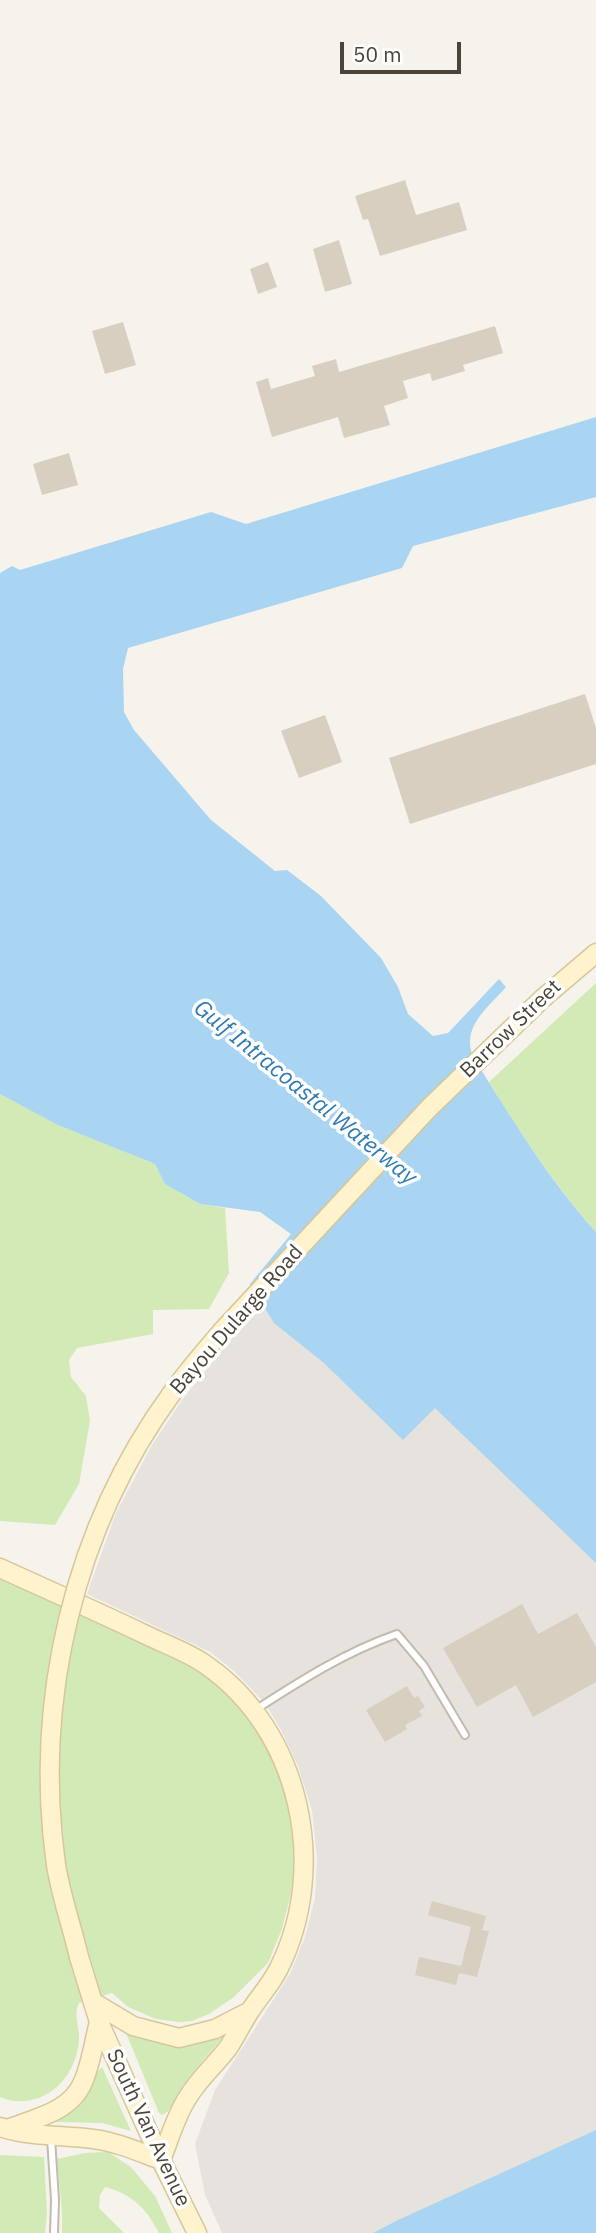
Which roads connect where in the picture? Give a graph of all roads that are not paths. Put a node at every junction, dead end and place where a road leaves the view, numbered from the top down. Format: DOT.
graph roads {
  1 [pos="596,953"];
  2 [pos="429,1108"];
  3 [pos="0,1568"];
  4 [pos="254,1710"];
  5 [pos="465,1735"];
  6 [pos="93,2002"];
  7 [pos="250,2011"];
  8 [pos="99,2022"];
  9 [pos="3,2128"];
  10 [pos="51,2136"];
  11 [pos="161,2160"];
  12 [pos="54,2233"];
  13 [pos="197,2233"];
  1 -- 2 [label="main road, Barrow Street"];
  2 -- 6 [label="main road, Bayou Dularge Road, bridge"];
  3 -- 4 [label="main road"];
  4 -- 5 [label="lane"];
  4 -- 7 [label="main road"];
  6 -- 7 [label="main road"];
  6 -- 8 [label="main road, Bayou Dularge Road"];
  7 -- 11 [label="main road"];
  8 -- 9 [label="main road"];
  8 -- 11 [label="main road, South Van Avenue"];
  9 -- 10 [label="main road"];
  10 -- 11 [label="main road"];
  10 -- 12 [label="lane"];
  11 -- 13 [label="main road, South Van Avenue"];
}
